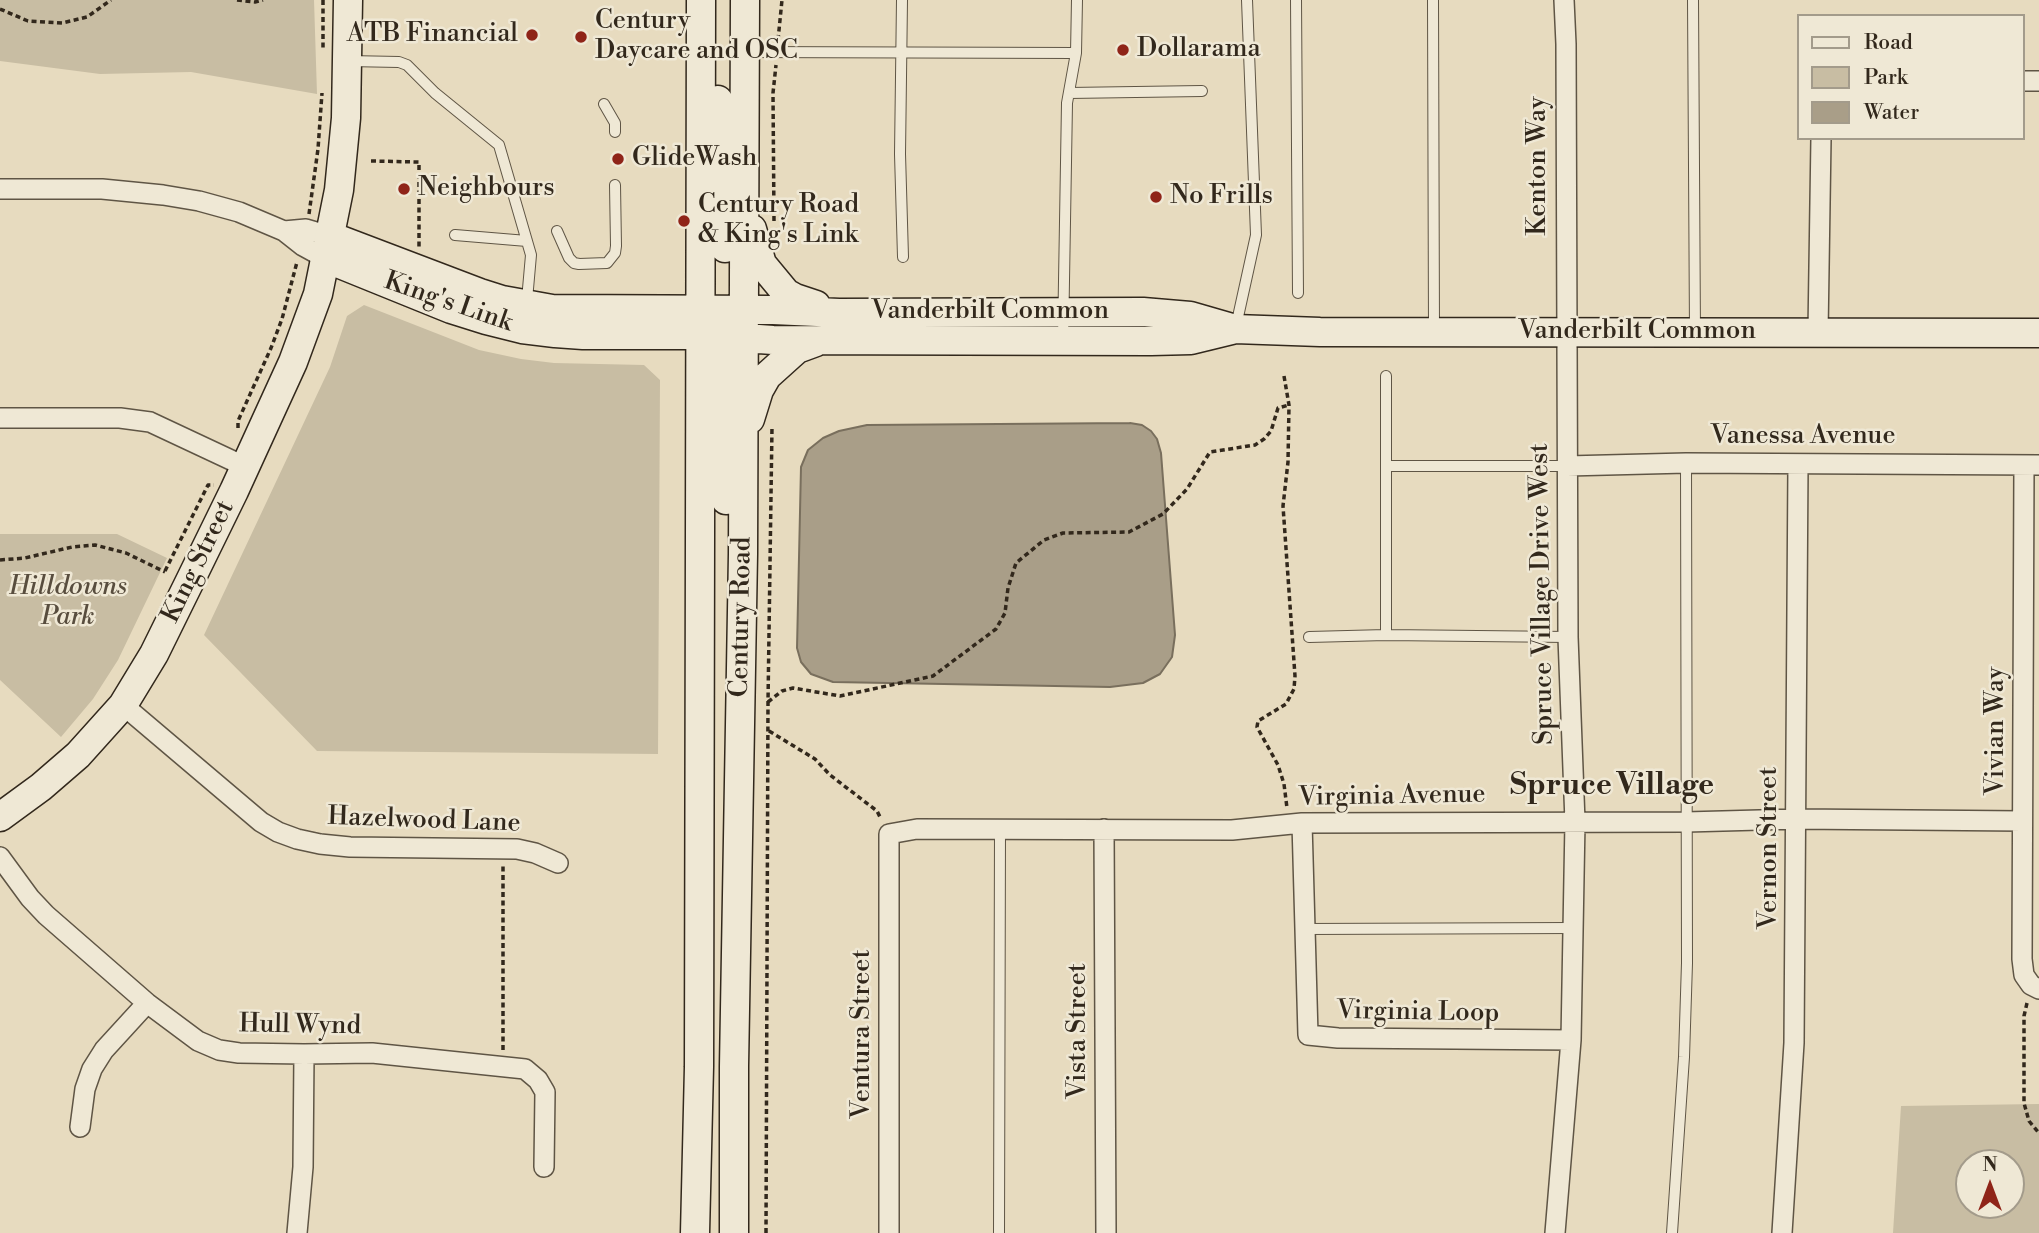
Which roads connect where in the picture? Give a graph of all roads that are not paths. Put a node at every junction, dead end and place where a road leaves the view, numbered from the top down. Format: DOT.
graph roads {
  1 [pos="348,0"];
  2 [pos="701,0"];
  3 [pos="708,0"];
  4 [pos="745,0"];
  5 [pos="902,0"];
  6 [pos="1077,0"];
  7 [pos="1247,0"];
  8 [pos="1296,0"];
  9 [pos="1433,0"];
  10 [pos="1564,0"];
  11 [pos="1693,0"];
  12 [pos="746,52"];
  13 [pos="901,52"];
  14 [pos="1076,53"];
  15 [pos="335,57"];
  16 [pos="1202,91"];
  17 [pos="1069,93"];
  18 [pos="604,104"];
  19 [pos="615,132"];
  20 [pos="1821,140"];
  21 [pos="615,185"];
  22 [pos="0,189"];
  23 [pos="744,205"];
  24 [pos="557,231"];
  25 [pos="455,235"];
  26 [pos="527,241"];
  27 [pos="316,242"];
  28 [pos="903,257"];
  29 [pos="1298,293"];
  30 [pos="527,304"];
  31 [pos="1063,311"];
  32 [pos="839,313"];
  33 [pos="722,323"];
  34 [pos="1235,329"];
  35 [pos="1434,331"];
  36 [pos="1565,332"];
  37 [pos="1695,332"];
  38 [pos="1818,332"];
  39 [pos="2039,333"];
  40 [pos="821,341"];
  41 [pos="1063,341"];
  42 [pos="1386,376"];
  43 [pos="0,418"];
  44 [pos="743,438"];
  45 [pos="237,463"];
  46 [pos="1686,463"];
  47 [pos="1798,464"];
  48 [pos="2031,465"];
  49 [pos="1387,466"];
  50 [pos="1567,466"];
  51 [pos="743,554"];
  52 [pos="1386,635"];
  53 [pos="1309,637"];
  54 [pos="1568,637"];
  55 [pos="123,705"];
  56 [pos="0,817"];
  57 [pos="1796,818"];
  58 [pos="2022,821"];
  59 [pos="1575,822"];
  60 [pos="1686,822"];
  61 [pos="1296,823"];
  62 [pos="1000,829"];
  63 [pos="1104,829"];
  64 [pos="889,834"];
  65 [pos="0,857"];
  66 [pos="558,863"];
  67 [pos="1306,929"];
  68 [pos="1573,929"];
  69 [pos="2035,987"];
  70 [pos="147,1003"];
  71 [pos="1572,1040"];
  72 [pos="304,1054"];
  73 [pos="80,1127"];
  74 [pos="544,1167"];
  75 [pos="297,1233"];
  76 [pos="695,1233"];
  77 [pos="734,1233"];
  78 [pos="889,1233"];
  79 [pos="999,1233"];
  80 [pos="1106,1233"];
  81 [pos="1555,1233"];
  82 [pos="1672,1233"];
  83 [pos="1782,1233"];
  1 -- 15 [label="street, King Street"];
  2 -- 33 [label="street, Century Road"];
  3 -- 33 [label="street"];
  4 -- 12 [label="street, Century Road"];
  5 -- 13 [label="lane"];
  6 -- 14 [label="lane"];
  7 -- 34 [label="lane"];
  8 -- 29 [label="lane"];
  9 -- 35 [label="lane"];
  10 -- 36 [label="street, Kenton Way"];
  11 -- 37 [label="lane"];
  12 -- 13 [label="lane"];
  12 -- 23 [label="street, Century Road"];
  13 -- 14 [label="lane"];
  13 -- 28 [label="lane"];
  14 -- 17 [label="lane"];
  15 -- 26 [label="lane"];
  15 -- 27 [label="street, King Street"];
  16 -- 17 [label="lane"];
  17 -- 31 [label="lane"];
  18 -- 19 [label="lane"];
  20 -- 38 [label="street"];
  21 -- 24 [label="lane"];
  22 -- 27 [label="street"];
  23 -- 32 [label="street"];
  23 -- 33 [label="street, Century Road"];
  25 -- 26 [label="lane"];
  26 -- 30 [label="lane"];
  27 -- 30 [label="street, King's Link"];
  27 -- 33 [label="street, King's Link"];
  27 -- 45 [label="street, King Street"];
  30 -- 33 [label="street, King's Link"];
  31 -- 32 [label="street, Vanderbilt Common"];
  31 -- 34 [label="street, Vanderbilt Common"];
  31 -- 41 [label="lane"];
  32 -- 33 [label="street, Vanderbilt Common"];
  33 -- 40 [label="street, Vanderbilt Common"];
  33 -- 44 [label="street, Century Road"];
  33 -- 51 [label="street"];
  33 -- 76 [label="street, Century Road"];
  34 -- 35 [label="street, Vanderbilt Common"];
  34 -- 41 [label="street, Vanderbilt Common"];
  35 -- 36 [label="street, Vanderbilt Common"];
  36 -- 37 [label="street, Vanderbilt Common"];
  36 -- 50 [label="street, Spruce Village Drive West"];
  37 -- 38 [label="street, Vanderbilt Common"];
  38 -- 39 [label="street, Vanderbilt Common"];
  40 -- 41 [label="street, Vanderbilt Common"];
  40 -- 44 [label="street"];
  42 -- 49 [label="lane"];
  43 -- 45 [label="street"];
  44 -- 51 [label="street, Century Road"];
  45 -- 55 [label="street, King Street"];
  46 -- 47 [label="street, Vanessa Avenue"];
  46 -- 50 [label="street, Vanessa Avenue"];
  46 -- 60 [label="lane"];
  47 -- 48 [label="street, Vanessa Avenue"];
  47 -- 57 [label="street, Vernon Street"];
  48 -- 58 [label="street, Vivian Way"];
  49 -- 50 [label="lane"];
  49 -- 52 [label="lane"];
  50 -- 54 [label="street, Spruce Village Drive West"];
  51 -- 77 [label="street, Century Road"];
  52 -- 53 [label="lane"];
  52 -- 54 [label="lane"];
  54 -- 59 [label="street, Spruce Village Drive West"];
  55 -- 56 [label="street, King Street"];
  55 -- 66 [label="street, Hazelwood Lane"];
  57 -- 58 [label="street, Virginia Avenue"];
  57 -- 60 [label="street, Virginia Avenue"];
  57 -- 83 [label="street, Vernon Street"];
  58 -- 69 [label="street, Vivian Way"];
  59 -- 60 [label="street, Virginia Avenue"];
  59 -- 61 [label="street, Virginia Avenue"];
  59 -- 68 [label="street, Spruce Village Drive West"];
  60 -- 82 [label="lane"];
  61 -- 63 [label="street, Virginia Avenue"];
  61 -- 67 [label="street, Virginia Loop"];
  62 -- 63 [label="street, Virginia Avenue"];
  62 -- 64 [label="street, Virginia Avenue"];
  62 -- 79 [label="lane"];
  63 -- 80 [label="street, Vista Street"];
  64 -- 78 [label="street, Ventura Street"];
  65 -- 70 [label="street, Hull Wynd"];
  67 -- 68 [label="lane"];
  67 -- 71 [label="street, Virginia Loop"];
  68 -- 71 [label="street, Spruce Village Drive West"];
  70 -- 72 [label="street, Hull Wynd"];
  70 -- 73 [label="street"];
  71 -- 81 [label="street, Spruce Village Drive West"];
  72 -- 74 [label="street, Hull Wynd"];
  72 -- 75 [label="street"];
}
